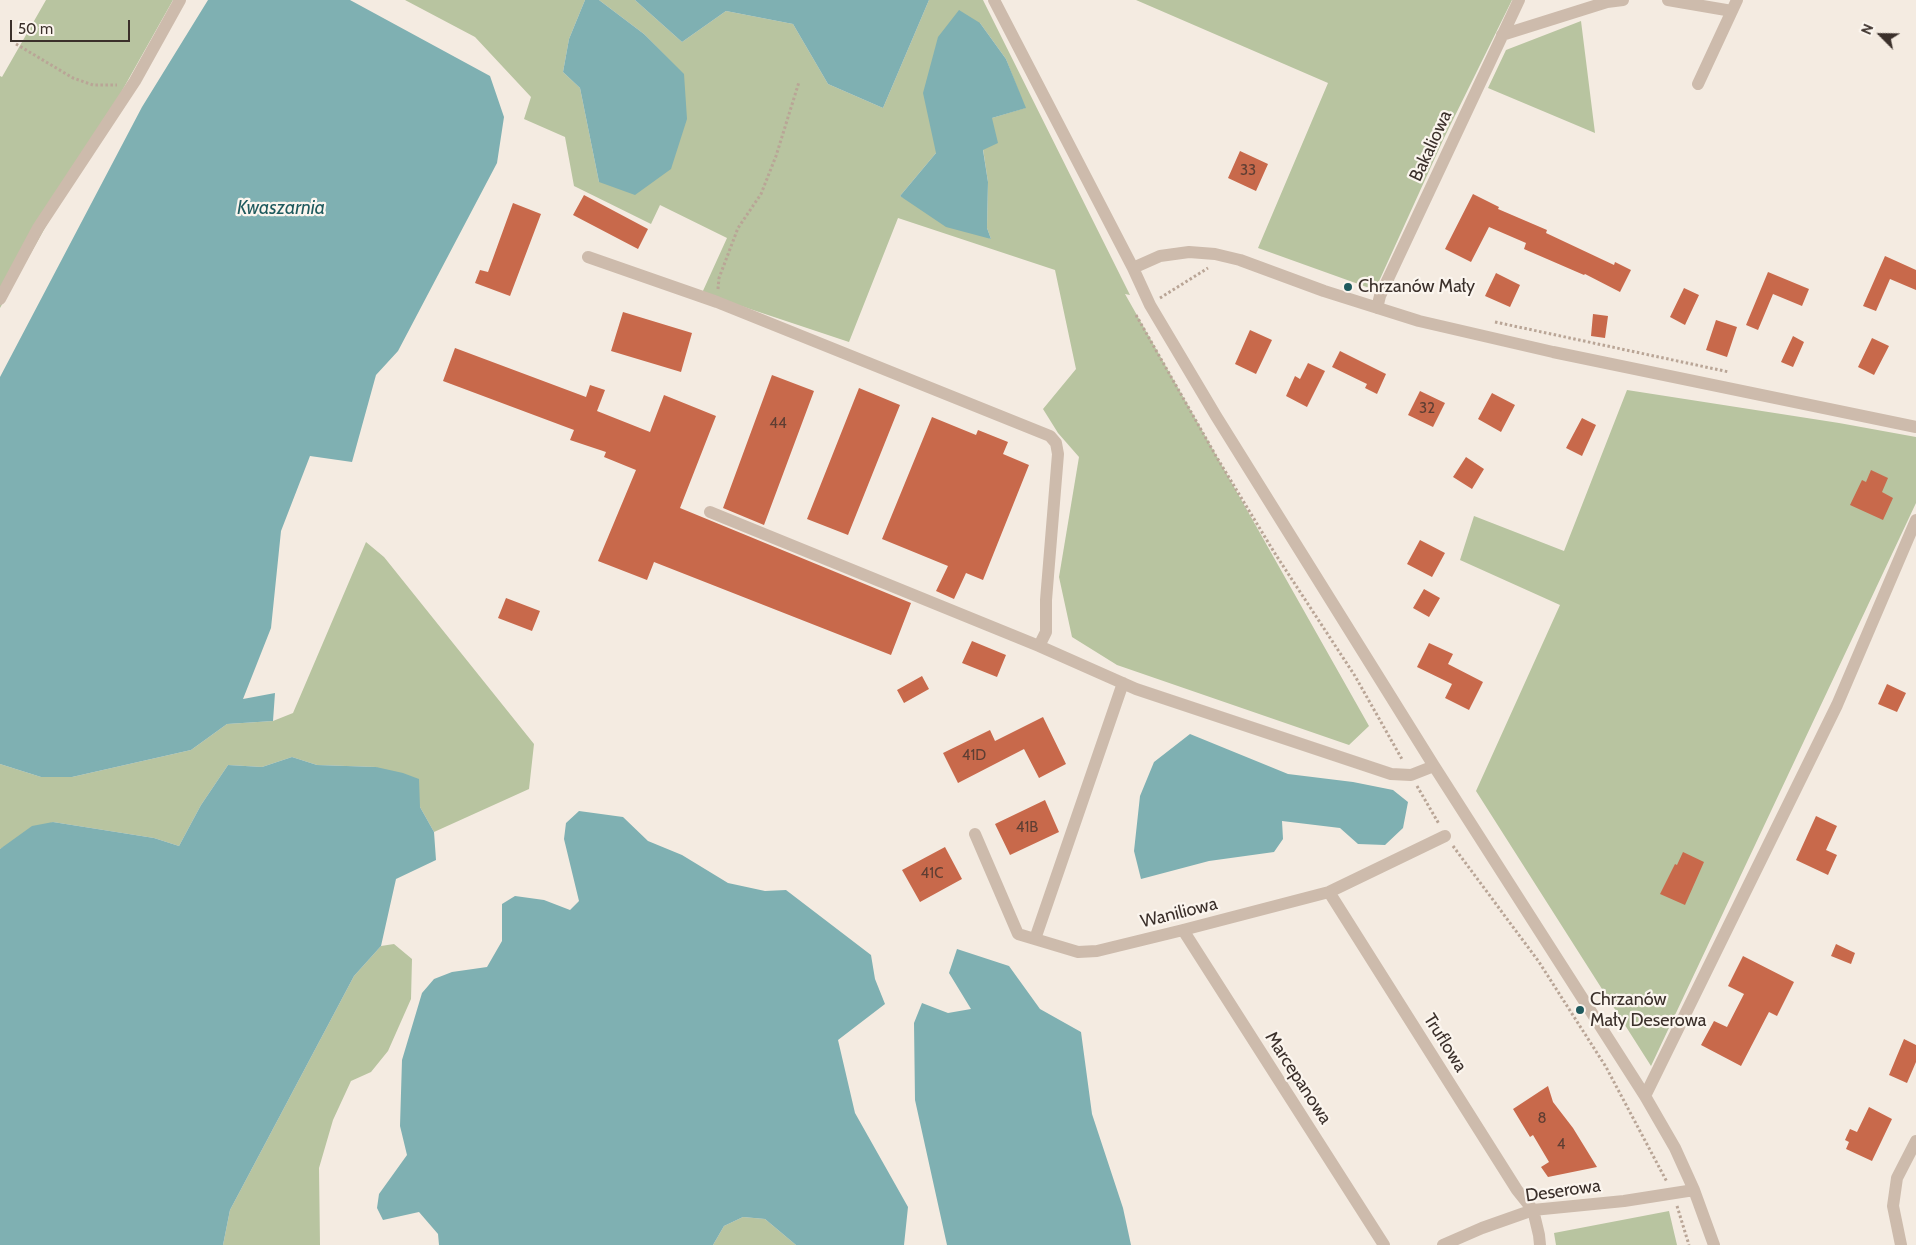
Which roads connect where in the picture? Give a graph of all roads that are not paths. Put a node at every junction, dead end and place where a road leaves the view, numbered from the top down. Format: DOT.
graph roads {
  1 [pos="180,0"];
  2 [pos="994,0"];
  3 [pos="1519,0"];
  4 [pos="1623,0"];
  5 [pos="1668,0"];
  6 [pos="1735,5"];
  7 [pos="1502,35"];
  8 [pos="1698,84"];
  9 [pos="588,257"];
  10 [pos="1132,268"];
  11 [pos="0,299"];
  12 [pos="1376,308"];
  13 [pos="1916,427"];
  14 [pos="710,512"];
  15 [pos="1916,520"];
  16 [pos="1039,646"];
  17 [pos="1124,683"];
  18 [pos="1434,766"];
  19 [pos="975,834"];
  20 [pos="1445,836"];
  21 [pos="1329,892"];
  22 [pos="1183,930"];
  23 [pos="1035,939"];
  24 [pos="1645,1096"];
  25 [pos="1916,1140"];
  26 [pos="1694,1190"];
  27 [pos="1533,1210"];
  28 [pos="1384,1245"];
  29 [pos="1443,1245"];
  30 [pos="1540,1245"];
  31 [pos="1714,1245"];
  32 [pos="1901,1245"];
  1 -- 11 [label="street"];
  2 -- 10 [label="street"];
  3 -- 7 [label="street, Bakaliowa"];
  4 -- 7 [label="street"];
  5 -- 6 [label="street"];
  6 -- 8 [label="street"];
  7 -- 12 [label="street, Bakaliowa"];
  9 -- 16 [label="street"];
  10 -- 12 [label="street"];
  10 -- 18 [label="street"];
  12 -- 13 [label="street"];
  14 -- 16 [label="street"];
  15 -- 24 [label="street"];
  16 -- 17 [label="street"];
  17 -- 18 [label="street"];
  17 -- 23 [label="street"];
  18 -- 24 [label="street"];
  19 -- 23 [label="street, Waniliowa"];
  20 -- 21 [label="street, Waniliowa"];
  21 -- 22 [label="street, Waniliowa"];
  21 -- 27 [label="street, Truflowa"];
  22 -- 23 [label="street, Waniliowa"];
  22 -- 28 [label="street, Marcepanowa"];
  24 -- 26 [label="street"];
  25 -- 32 [label="street"];
  26 -- 27 [label="street, Deserowa"];
  26 -- 31 [label="street"];
  27 -- 29 [label="street, Deserowa"];
  27 -- 30 [label="street"];
}
